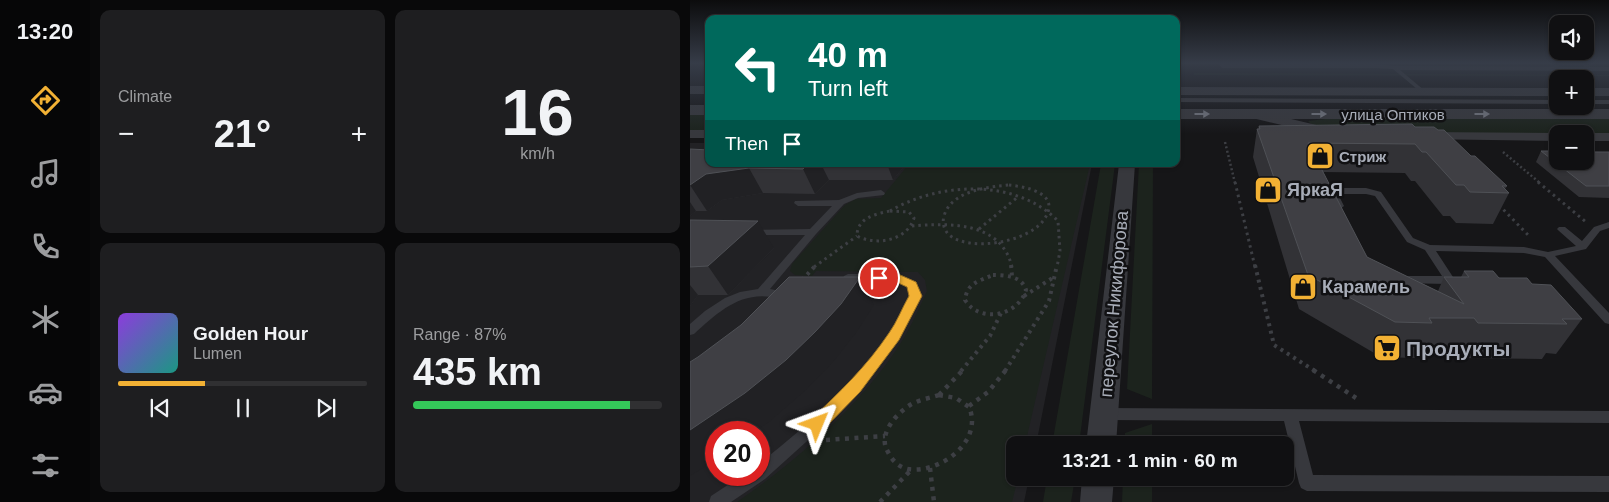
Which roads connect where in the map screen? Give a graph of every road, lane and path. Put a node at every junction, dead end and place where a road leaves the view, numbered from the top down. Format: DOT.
graph roads {
  1 [pos="1416,86"];
  2 [pos="690,90"];
  3 [pos="705,90"];
  4 [pos="1180,91"];
  5 [pos="1423,92"];
  6 [pos="1549,92"];
  7 [pos="1594,92"];
  8 [pos="1609,92"];
  9 [pos="1180,100"];
  10 [pos="1534,102"];
  11 [pos="1594,102"];
  12 [pos="1609,102"];
  13 [pos="1549,106"];
  14 [pos="1549,106"];
  15 [pos="1549,108"];
  16 [pos="690,110"];
  17 [pos="705,110"];
  18 [pos="1594,112"];
  19 [pos="1180,114"];
  20 [pos="1253,114"];
  21 [pos="1609,114"];
  22 [pos="690,134"];
  23 [pos="705,134"];
  24 [pos="1340,134"];
  25 [pos="1408,136"];
  26 [pos="1549,137"];
  27 [pos="1594,137"];
  28 [pos="1609,137"];
  29 [pos="1225,142"];
  30 [pos="1500,150"];
  31 [pos="1127,167"];
  32 [pos="979,190"];
  33 [pos="880,194"];
  34 [pos="1019,196"];
  35 [pos="1494,199"];
  36 [pos="798,203"];
  37 [pos="840,203"];
  38 [pos="890,211"];
  39 [pos="1049,212"];
  40 [pos="1342,212"];
  41 [pos="943,224"];
  42 [pos="1609,225"];
  43 [pos="912,226"];
  44 [pos="979,229"];
  45 [pos="1562,229"];
  46 [pos="1597,229"];
  47 [pos="737,232"];
  48 [pos="813,232"];
  49 [pos="857,236"];
  50 [pos="999,242"];
  51 [pos="1583,247"];
  52 [pos="1429,248"];
  53 [pos="1548,255"];
  54 [pos="1012,276"];
  55 [pos="1055,276"];
  56 [pos="832,278"];
  57 [pos="1390,280"];
  58 [pos="800,282"];
  59 [pos="763,290"];
  60 [pos="776,294"];
  61 [pos="1024,296"];
  62 [pos="1001,313"];
  63 [pos="771,317"];
  64 [pos="1609,320"];
  65 [pos="690,331"];
  66 [pos="939,395"];
  67 [pos="1360,400"];
  68 [pos="968,406"];
  69 [pos="1104,414"];
  70 [pos="1290,415"];
  71 [pos="1609,417"];
  72 [pos="885,436"];
  73 [pos="1102,436"];
  74 [pos="804,437"];
  75 [pos="770,464"];
  76 [pos="930,468"];
  77 [pos="910,471"];
  78 [pos="1294,483"];
  79 [pos="1306,483"];
  80 [pos="1609,484"];
  81 [pos="740,486"];
  82 [pos="1097,486"];
  83 [pos="717,502"];
  84 [pos="880,502"];
  85 [pos="934,502"];
  86 [pos="1096,502"];
  1 -- 5 [label="lane"];
  2 -- 3 [label="street"];
  4 -- 5 [label="street, улица Оптиков"];
  5 -- 6 [label="street, улица Оптиков"];
  7 -- 8 [label="street"];
  9 -- 10 [label="lane"];
  10 -- 13 [label="lane"];
  10 -- 14 [label="lane"];
  11 -- 12 [label="lane"];
  20 -- 15 [label="street, улица Оптиков, one-way"];
  16 -- 17 [label="street"];
  18 -- 21 [label="street, улица Оптиков"];
  19 -- 20 [label="street, улица Оптиков, one-way"];
  20 -- 24 [label="street"];
  22 -- 23 [label="street"];
  25 -- 26 [label="street"];
  27 -- 28 [label="street"];
  29 -- 67 [label="path"];
  30 -- 46 [label="path"];
  31 -- 69 [label="street, переулок Никифорова"];
  32 -- 34 [label="path"];
  32 -- 38 [label="path"];
  32 -- 39 [label="path"];
  32 -- 41 [label="path"];
  33 -- 37 [label="lane"];
  34 -- 39 [label="path"];
  34 -- 44 [label="path"];
  35 -- 53 [label="path"];
  36 -- 37 [label="lane"];
  37 -- 48 [label="lane"];
  38 -- 43 [label="path"];
  38 -- 49 [label="path"];
  39 -- 50 [label="path"];
  39 -- 55 [label="path"];
  40 -- 52 [label="lane"];
  41 -- 43 [label="path"];
  41 -- 44 [label="path"];
  41 -- 50 [label="path"];
  42 -- 46 [label="lane"];
  43 -- 49 [label="path"];
  44 -- 50 [label="path"];
  45 -- 51 [label="lane"];
  46 -- 51 [label="lane"];
  47 -- 48 [label="lane"];
  48 -- 59 [label="lane"];
  49 -- 58 [label="path"];
  50 -- 54 [label="path"];
  51 -- 53 [label="lane"];
  52 -- 53 [label="lane"];
  52 -- 57 [label="lane"];
  53 -- 64 [label="lane"];
  54 -- 61 [label="path"];
  54 -- 62 [label="path"];
  55 -- 61 [label="path"];
  55 -- 68 [label="path"];
  56 -- 74 [label="lane"];
  58 -- 60 [label="lane"];
  59 -- 60 [label="lane"];
  59 -- 65 [label="lane"];
  60 -- 63 [label="lane"];
  61 -- 62 [label="path"];
  62 -- 66 [label="path"];
  66 -- 68 [label="path"];
  66 -- 72 [label="path"];
  68 -- 76 [label="path"];
  69 -- 70 [label="lane"];
  69 -- 73 [label="street, переулок Никифорова"];
  70 -- 71 [label="lane"];
  70 -- 79 [label="lane"];
  72 -- 74 [label="path"];
  72 -- 77 [label="path"];
  74 -- 75 [label="lane"];
  76 -- 77 [label="path"];
  76 -- 85 [label="path"];
  77 -- 84 [label="path"];
  78 -- 79 [label="path"];
  79 -- 80 [label="lane"];
  81 -- 83 [label="lane"];
  82 -- 86 [label="street"];
}
